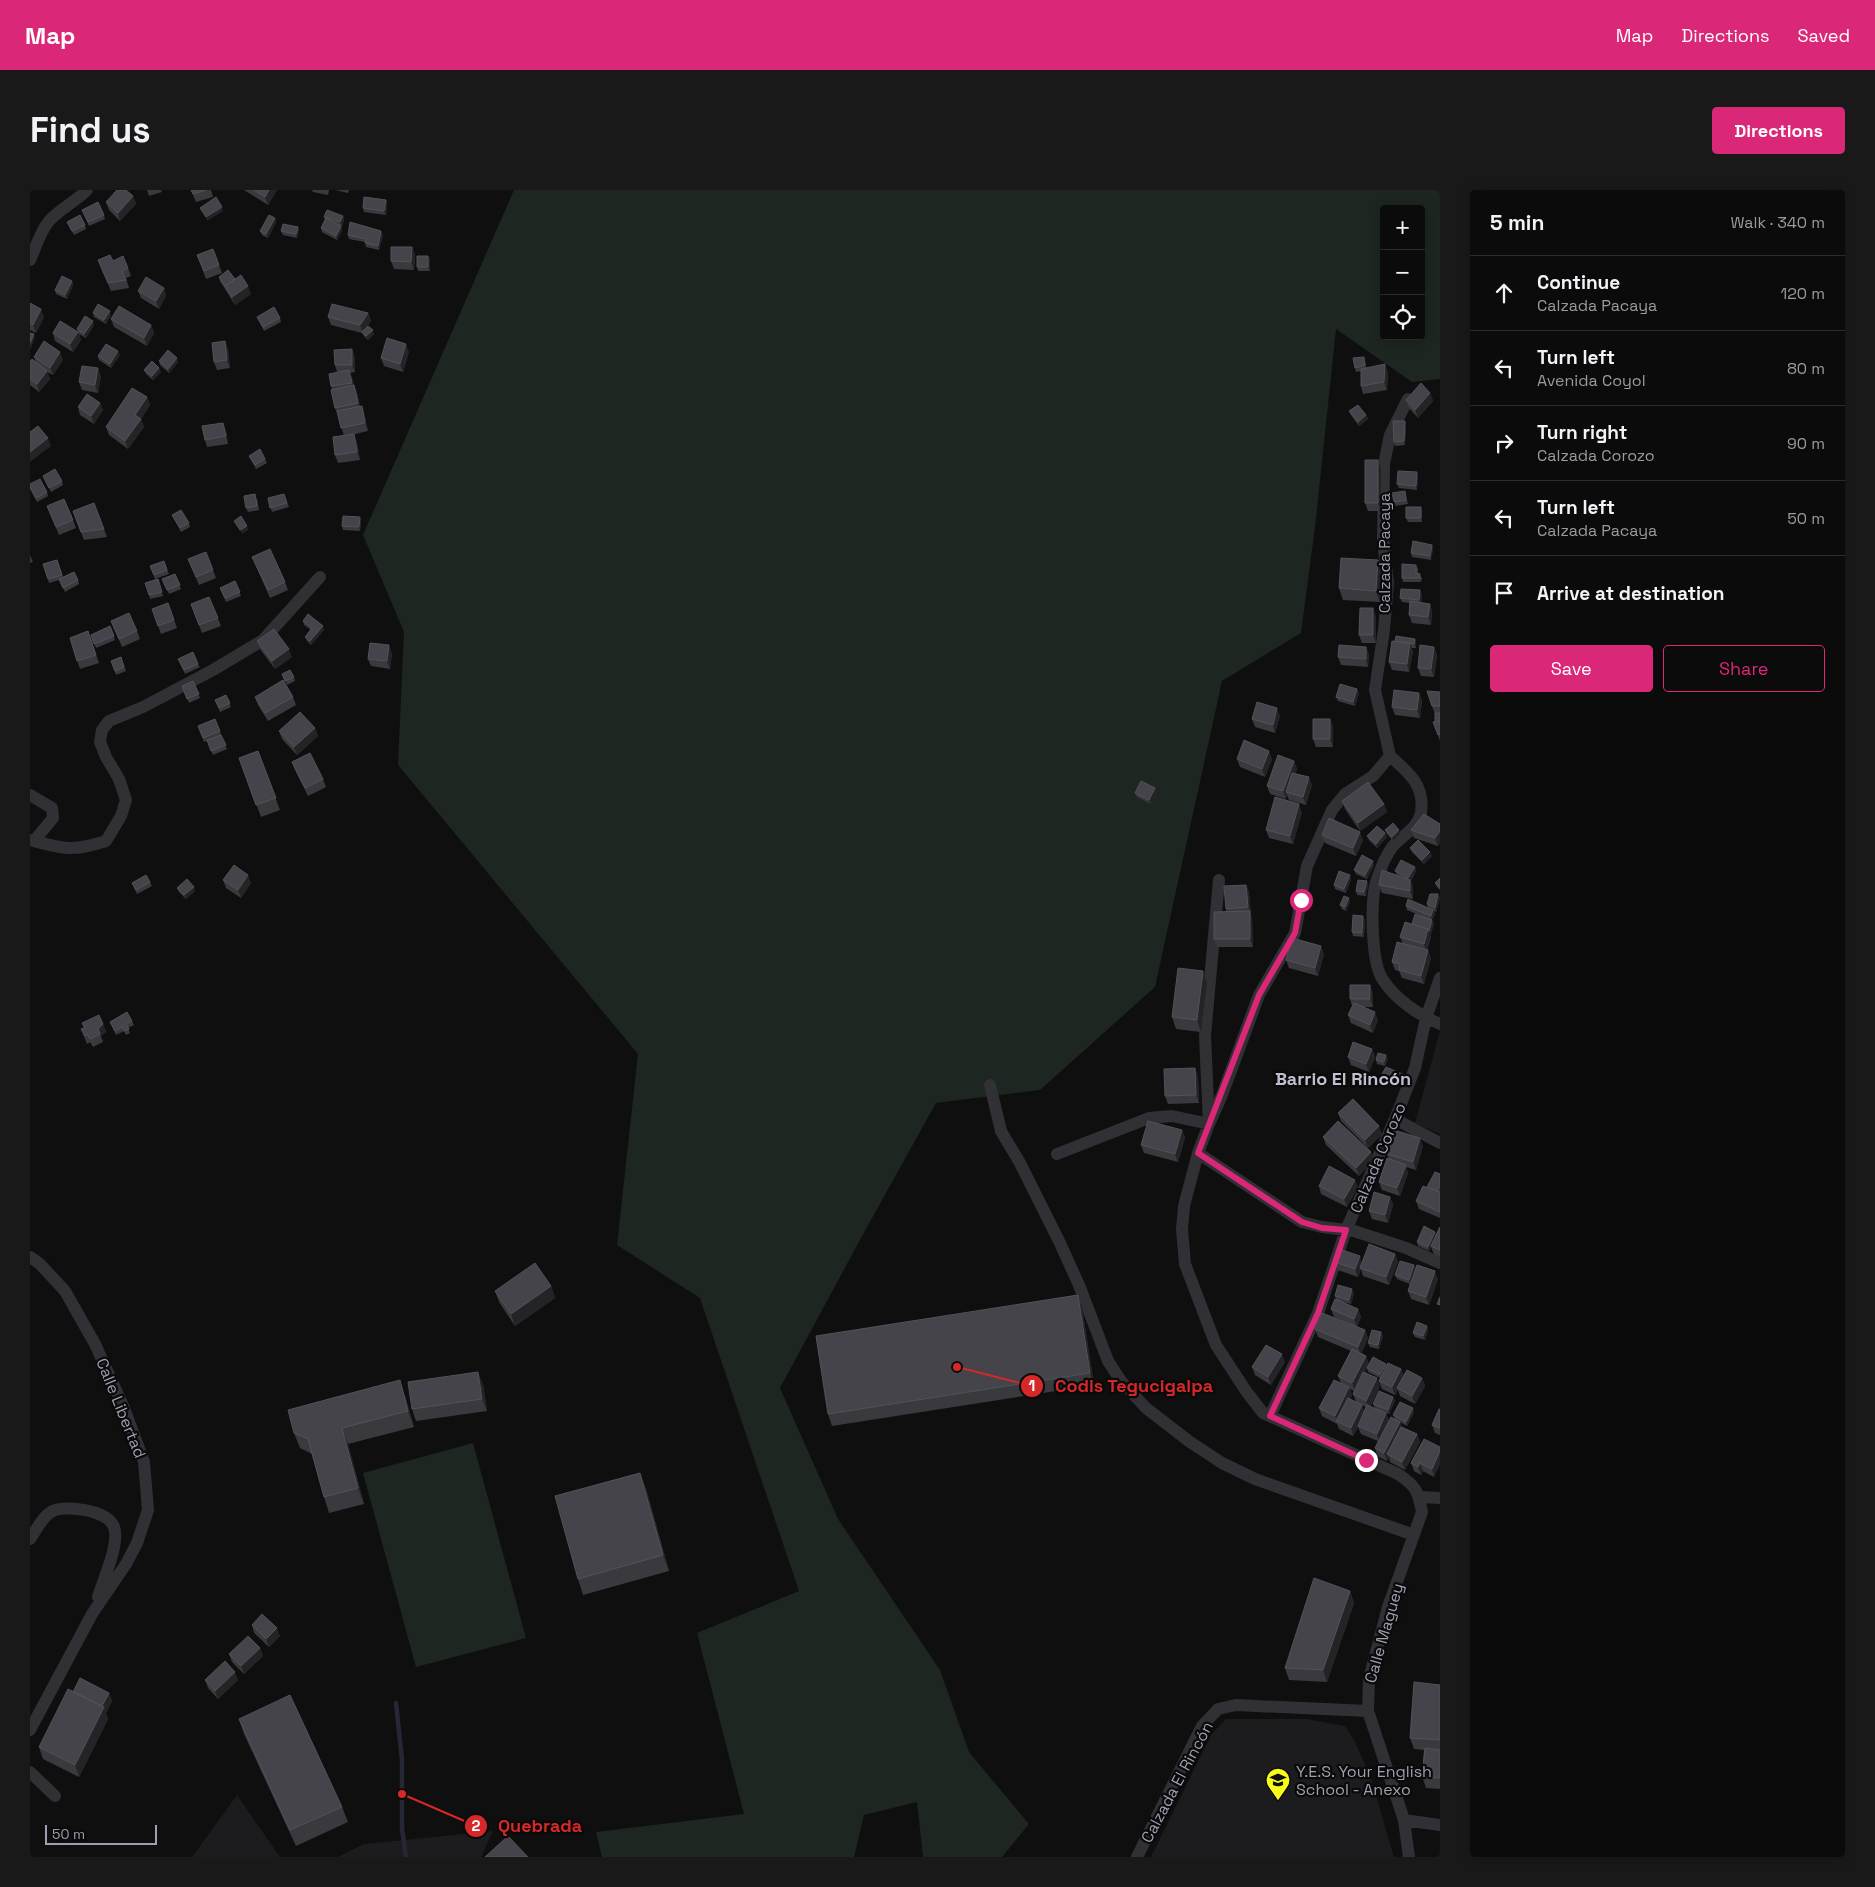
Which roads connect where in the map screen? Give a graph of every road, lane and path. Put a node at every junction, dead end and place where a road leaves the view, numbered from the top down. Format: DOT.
graph roads {
  1 [pos="87,190"];
  2 [pos="30,260"];
  3 [pos="1408,399"];
  4 [pos="320,577"];
  5 [pos="1390,756"];
  6 [pos="30,795"];
  7 [pos="32,840"];
  8 [pos="1220,880"];
  9 [pos="1440,978"];
  10 [pos="1426,1018"];
  11 [pos="1440,1024"];
  12 [pos="990,1085"];
  13 [pos="1395,1119"];
  14 [pos="1208,1124"];
  15 [pos="1440,1143"];
  16 [pos="1198,1153"];
  17 [pos="1057,1154"];
  18 [pos="1346,1230"];
  19 [pos="30,1257"];
  20 [pos="1440,1263"];
  21 [pos="1270,1416"];
  22 [pos="1419,1497"];
  23 [pos="1440,1498"];
  24 [pos="1414,1535"];
  25 [pos="30,1540"];
  26 [pos="108,1564"];
  27 [pos="120,1572"];
  28 [pos="92,1614"];
  29 [pos="1368,1711"];
  30 [pos="30,1730"];
  31 [pos="30,1772"];
  32 [pos="55,1796"];
  33 [pos="1404,1820"];
  34 [pos="1440,1825"];
  35 [pos="1137,1857"];
  36 [pos="1409,1857"];
  1 -- 2 [label="street"];
  3 -- 5 [label="street, Calzada Pacaya"];
  4 -- 7 [label="street"];
  5 -- 10 [label="street"];
  5 -- 14 [label="street"];
  6 -- 7 [label="street"];
  8 -- 14 [label="street"];
  9 -- 10 [label="street, Calzada Corozo"];
  10 -- 11 [label="street"];
  10 -- 13 [label="street, Calzada Corozo"];
  12 -- 24 [label="street"];
  13 -- 15 [label="street"];
  13 -- 18 [label="street, Calzada Corozo"];
  14 -- 16 [label="street"];
  14 -- 17 [label="street"];
  16 -- 18 [label="street"];
  16 -- 21 [label="street"];
  18 -- 20 [label="street"];
  18 -- 21 [label="street, Calzada Corozo"];
  19 -- 27 [label="street, Calle Libertad"];
  21 -- 22 [label="street"];
  22 -- 23 [label="street"];
  22 -- 24 [label="street, Calle Maguey"];
  24 -- 29 [label="street, Calle Maguey"];
  25 -- 26 [label="street"];
  26 -- 27 [label="street"];
  26 -- 28 [label="street"];
  27 -- 28 [label="street, Calle Libertad"];
  28 -- 30 [label="street"];
  29 -- 33 [label="street, Calle Maguey"];
  29 -- 35 [label="street, Calzada El Rincón"];
  31 -- 32 [label="street"];
  33 -- 34 [label="street"];
  33 -- 36 [label="street, Calle Maguey"];
}
